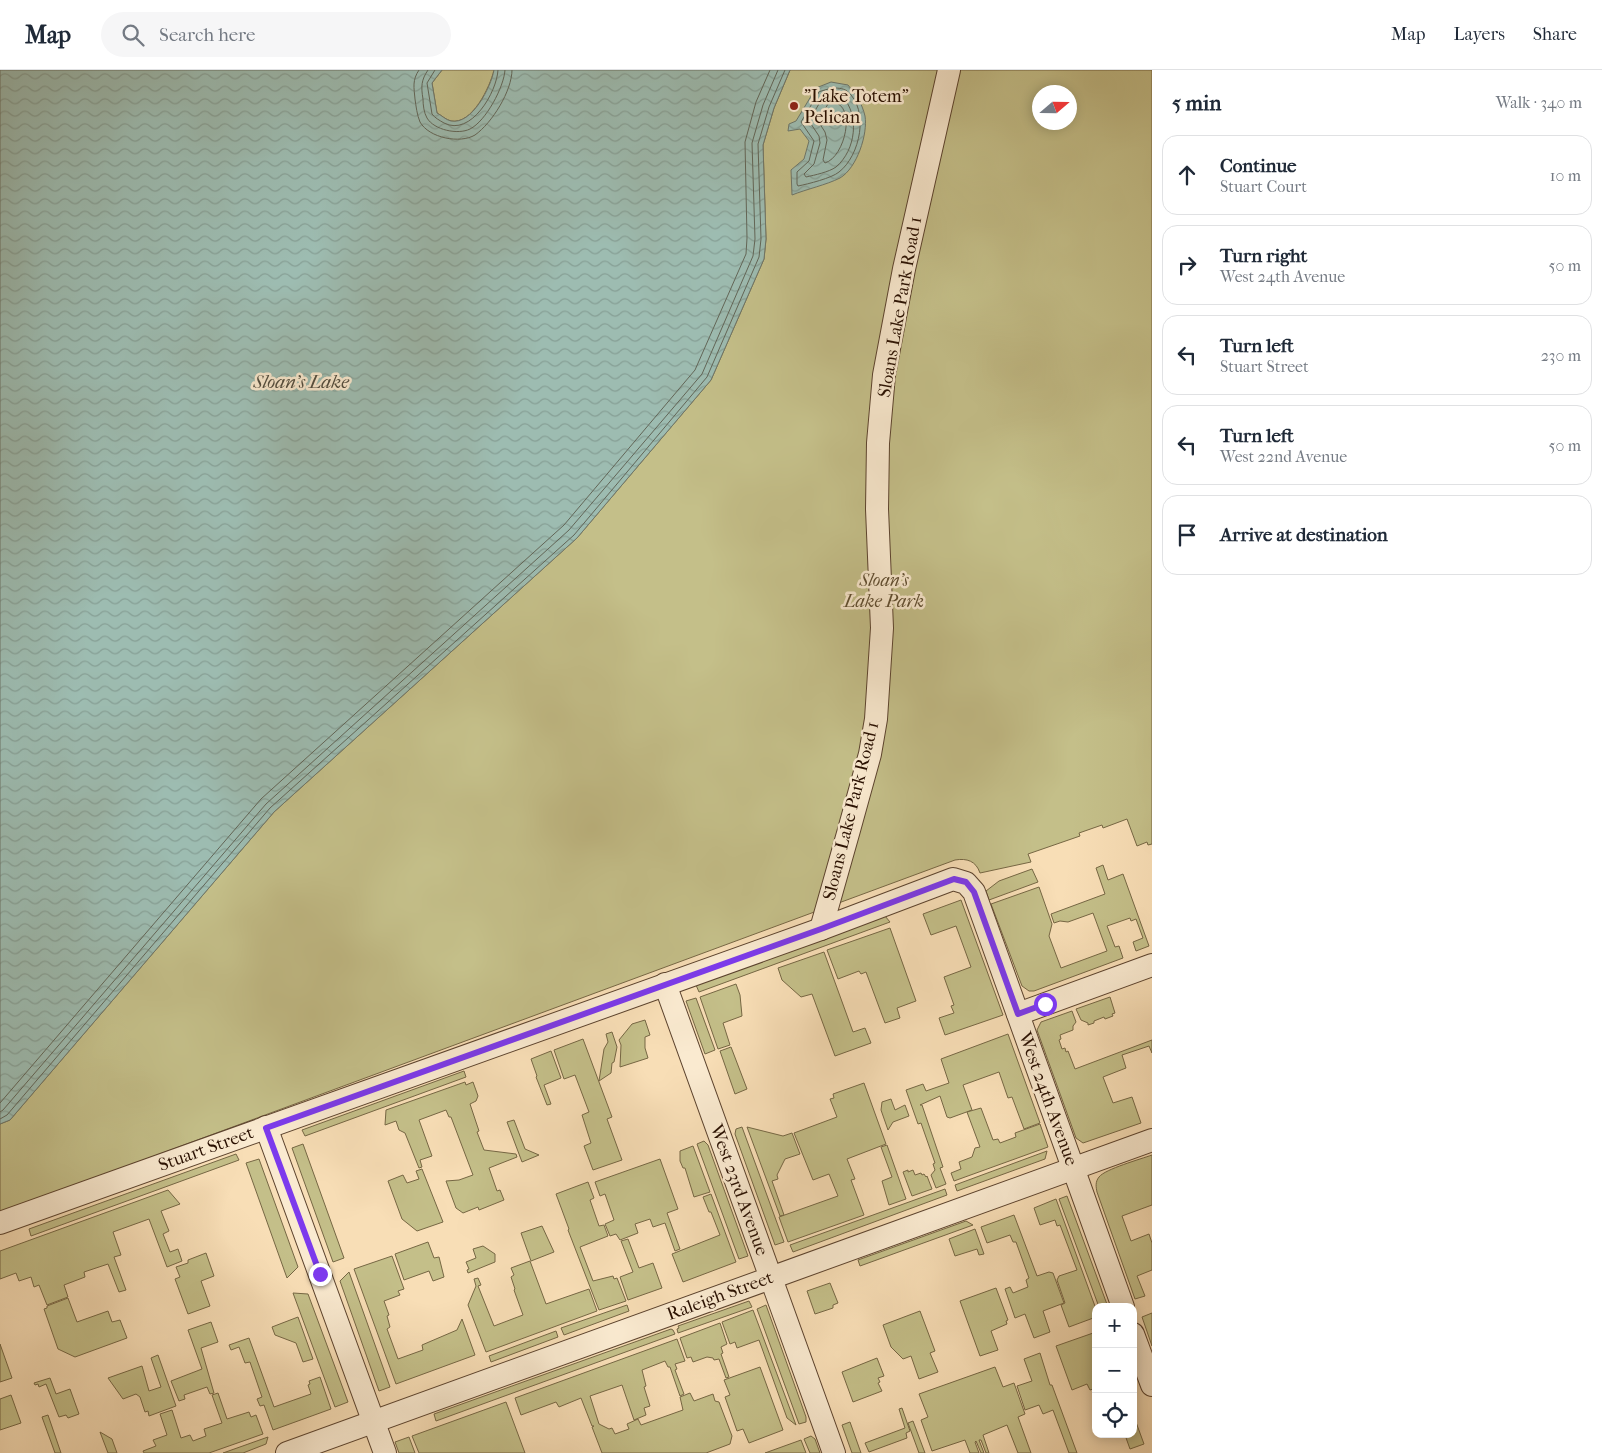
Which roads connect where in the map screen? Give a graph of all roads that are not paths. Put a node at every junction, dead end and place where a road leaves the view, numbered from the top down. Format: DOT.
graph roads {
  1 [pos="949,70"];
  2 [pos="947,880"];
  3 [pos="821,929"];
  4 [pos="1152,965"];
  5 [pos="665,984"];
  6 [pos="1018,1014"];
  7 [pos="266,1128"];
  8 [pos="1152,1140"];
  9 [pos="1073,1168"];
  10 [pos="0,1223"];
  11 [pos="771,1278"];
  12 [pos="1122,1303"];
  13 [pos="1137,1345"];
  14 [pos="1152,1385"];
  15 [pos="374,1422"];
  16 [pos="287,1453"];
  17 [pos="385,1453"];
  18 [pos="834,1453"];
  1 -- 3 [label="street, Sloans Lake Park Road 1"];
  2 -- 3 [label="street, Stuart Street"];
  2 -- 6 [label="street, West 24th Avenue"];
  3 -- 5 [label="street, Stuart Street"];
  4 -- 6 [label="street"];
  5 -- 7 [label="street, Stuart Street"];
  5 -- 11 [label="street, West 23rd Avenue"];
  6 -- 9 [label="street, West 24th Avenue"];
  7 -- 10 [label="street, Stuart Street"];
  7 -- 15 [label="street"];
  8 -- 9 [label="street, Raleigh Street"];
  9 -- 11 [label="street, Raleigh Street"];
  9 -- 12 [label="street, West 24th Avenue"];
  11 -- 15 [label="street, Raleigh Street"];
  11 -- 18 [label="street, West 23rd Avenue"];
  13 -- 14 [label="street"];
  15 -- 16 [label="street, Raleigh Street"];
  15 -- 17 [label="street"];
}
